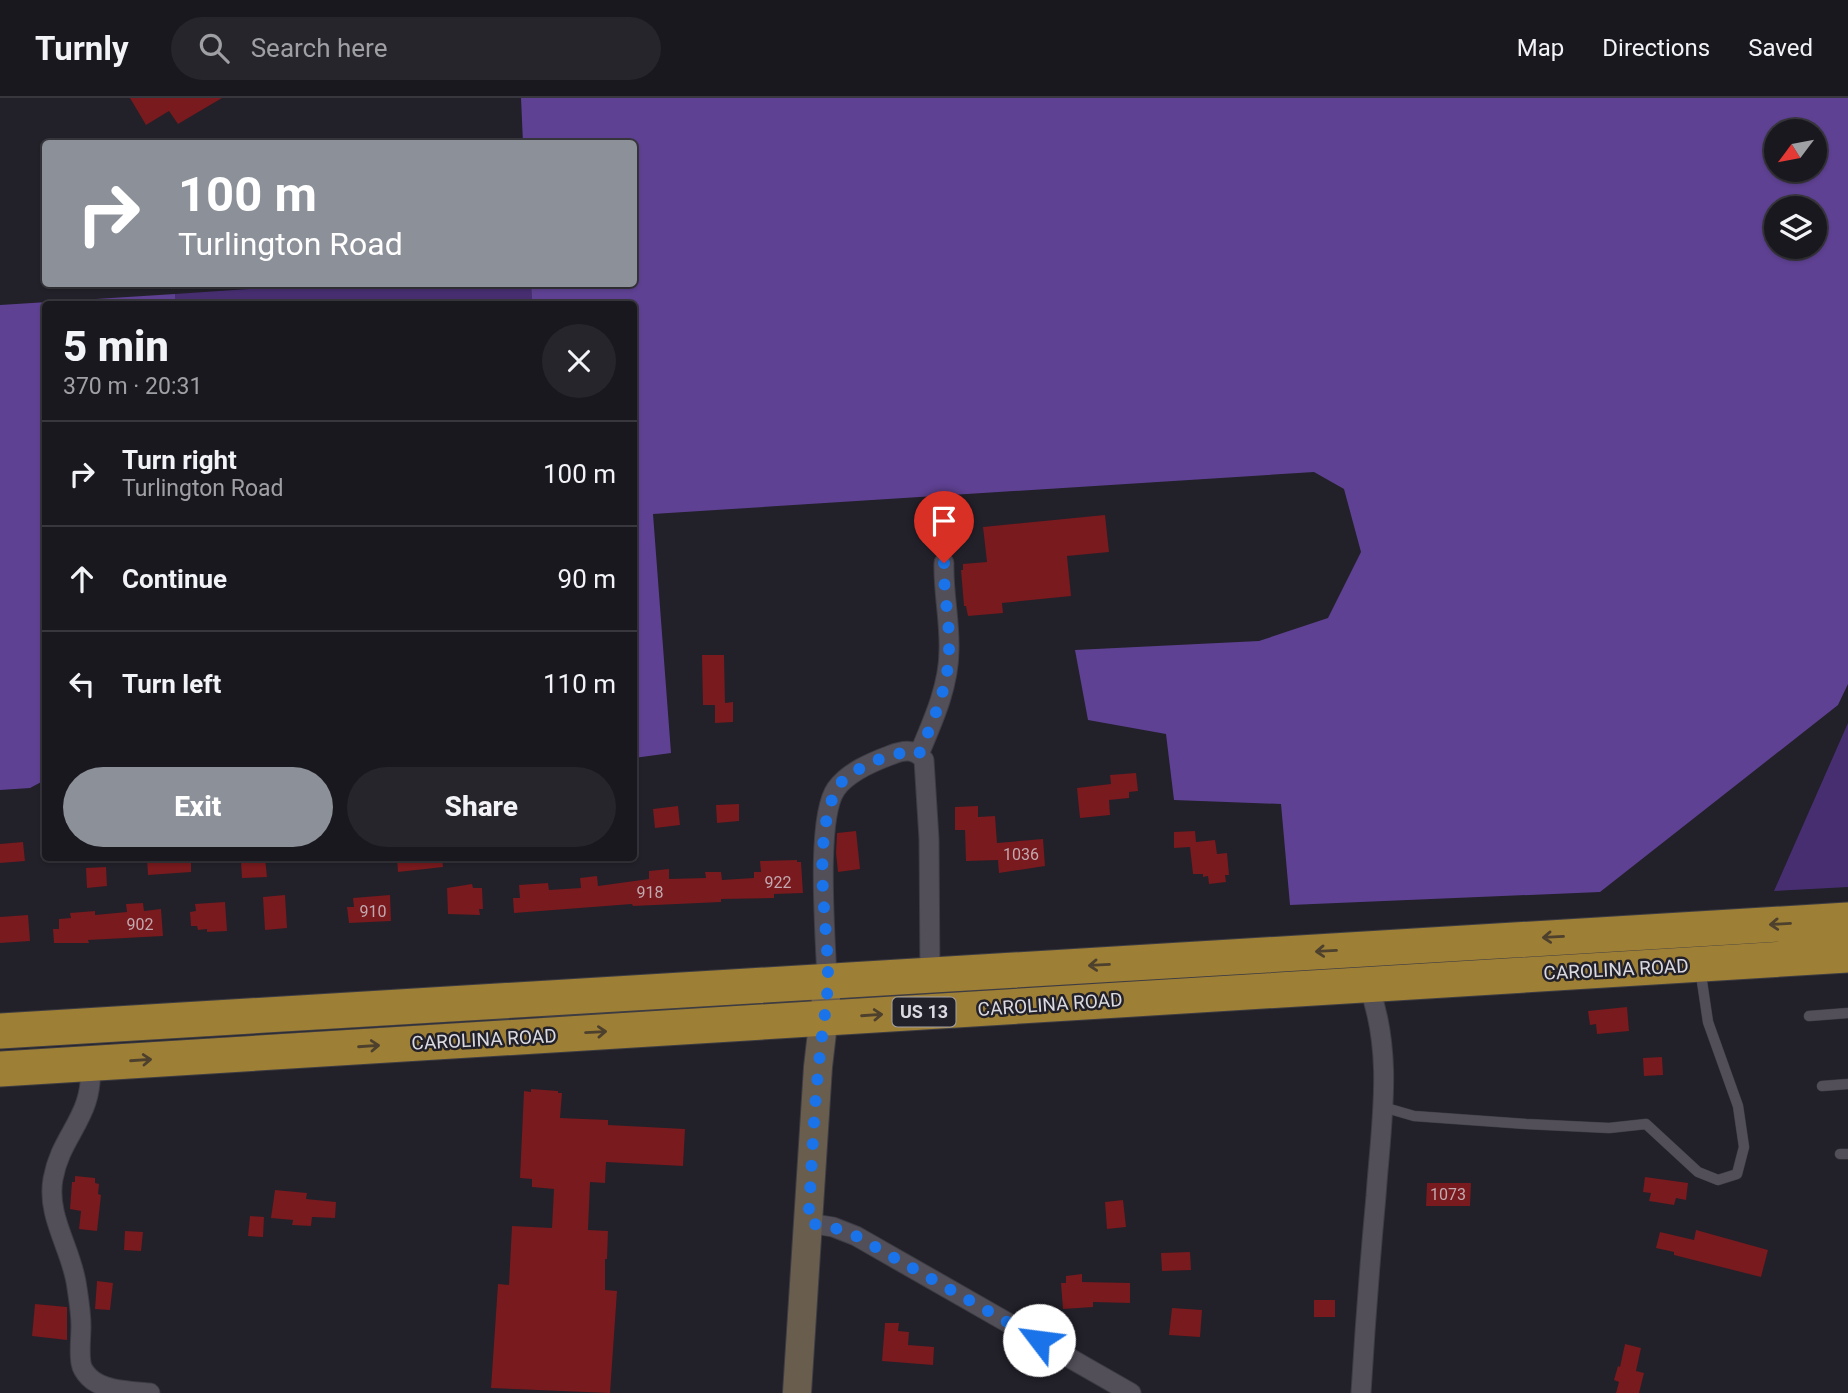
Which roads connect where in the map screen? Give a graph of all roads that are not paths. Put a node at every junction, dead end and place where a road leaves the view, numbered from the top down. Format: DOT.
graph roads {
  1 [pos="944,563"];
  2 [pos="919,754"];
  3 [pos="1848,919"];
  4 [pos="1848,955"];
  5 [pos="1699,964"];
  6 [pos="930,975"];
  7 [pos="828,981"];
  8 [pos="1368,984"];
  9 [pos="1848,1013"];
  10 [pos="1809,1016"];
  11 [pos="824,1018"];
  12 [pos="0,1031"];
  13 [pos="89,1063"];
  14 [pos="0,1069"];
  15 [pos="1848,1084"];
  16 [pos="1822,1086"];
  17 [pos="1383,1107"];
  18 [pos="808,1223"];
  19 [pos="150,1393"];
  20 [pos="797,1393"];
  21 [pos="1131,1393"];
  22 [pos="1361,1393"];
  1 -- 2 [label="street"];
  2 -- 6 [label="street"];
  2 -- 7 [label="street"];
  3 -- 6 [label="highway, CAROLINA ROAD / US 13, one-way"];
  4 -- 5 [label="highway, CAROLINA ROAD / US 13"];
  5 -- 8 [label="highway, CAROLINA ROAD / US 13"];
  5 -- 17 [label="lane"];
  6 -- 7 [label="highway, CAROLINA ROAD / US 13"];
  7 -- 11 [label="street"];
  7 -- 12 [label="highway, CAROLINA ROAD / US 13"];
  11 -- 8 [label="highway, CAROLINA ROAD / US 13, one-way"];
  8 -- 17 [label="street"];
  9 -- 10 [label="lane"];
  13 -- 11 [label="highway, CAROLINA ROAD / US 13, one-way"];
  11 -- 18 [label="street"];
  13 -- 14 [label="highway, CAROLINA ROAD / US 13"];
  13 -- 19 [label="street"];
  15 -- 16 [label="lane"];
  17 -- 22 [label="street"];
  18 -- 20 [label="street"];
  18 -- 21 [label="street"];
}
